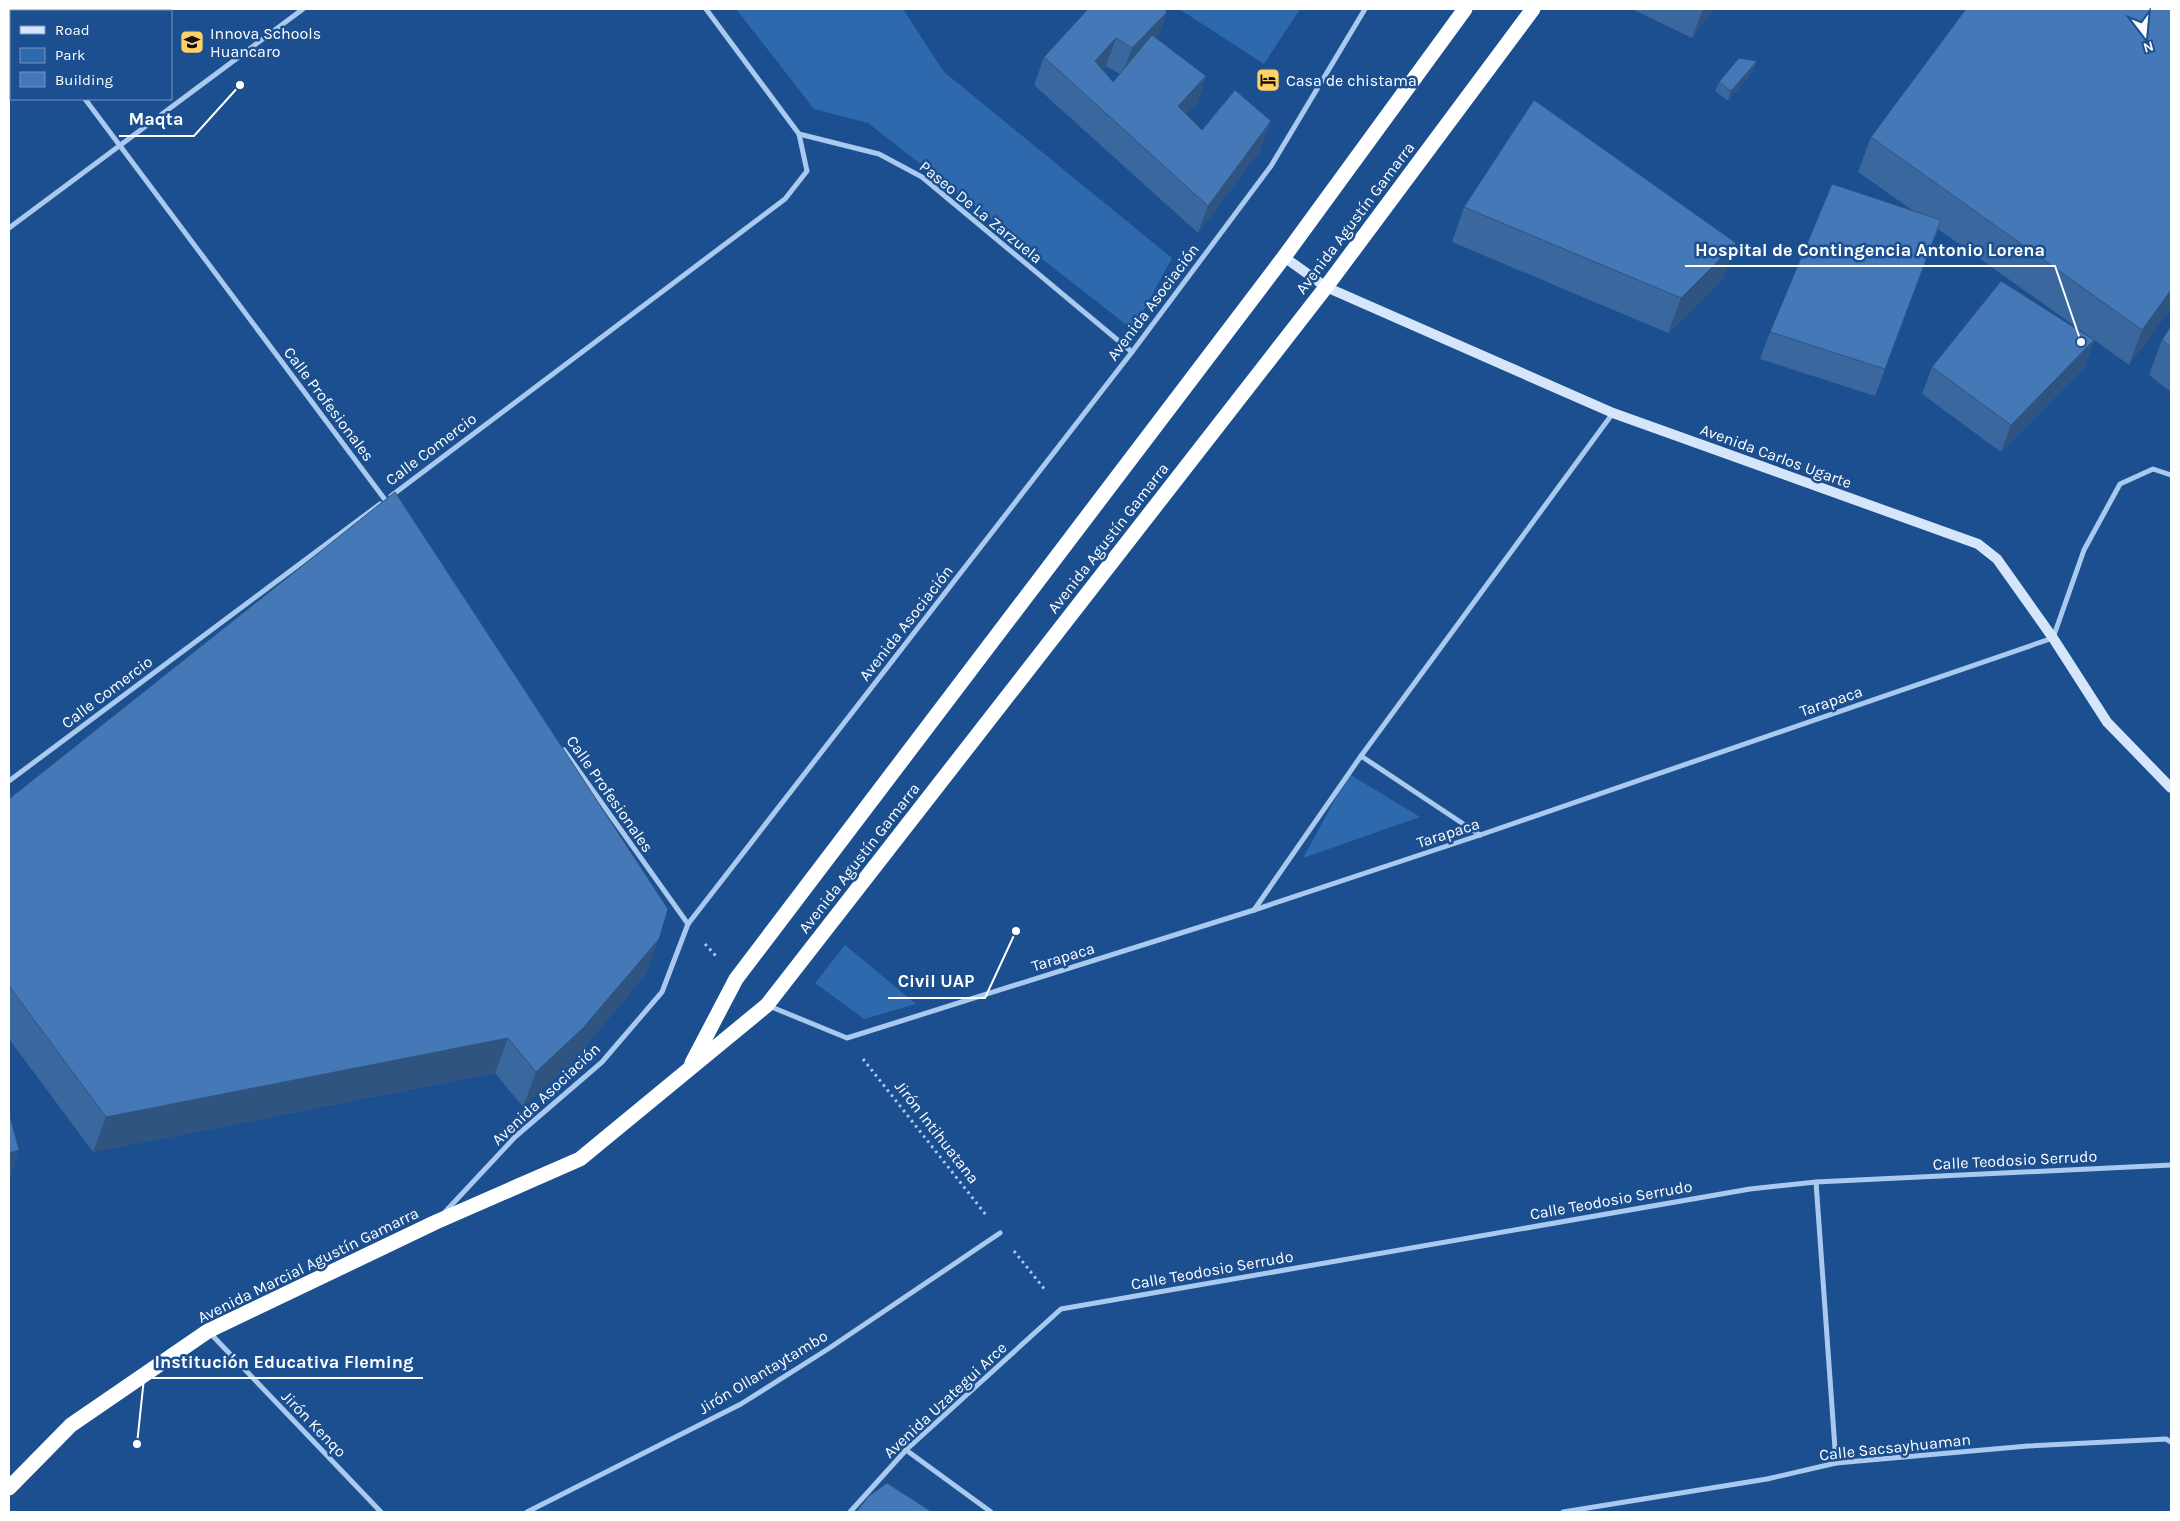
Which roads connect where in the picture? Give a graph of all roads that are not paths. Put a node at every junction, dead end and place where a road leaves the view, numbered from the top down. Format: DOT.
graph roads {
  1 [pos="303,9"];
  2 [pos="706,9"];
  3 [pos="1365,9"];
  4 [pos="1465,9"];
  5 [pos="1533,9"];
  6 [pos="86,100"];
  7 [pos="799,134"];
  8 [pos="120,146"];
  9 [pos="9,228"];
  10 [pos="1284,257"];
  11 [pos="1326,287"];
  12 [pos="1132,352"];
  13 [pos="1613,413"];
  14 [pos="2171,475"];
  15 [pos="385,500"];
  16 [pos="391,508"];
  17 [pos="2053,638"];
  18 [pos="562,748"];
  19 [pos="1361,756"];
  20 [pos="9,781"];
  21 [pos="2171,788"];
  22 [pos="1480,835"];
  23 [pos="1254,910"];
  24 [pos="688,924"];
  25 [pos="767,1005"];
  26 [pos="689,1069"];
  27 [pos="2171,1165"];
  28 [pos="1816,1182"];
  29 [pos="436,1222"];
  30 [pos="1000,1233"];
  31 [pos="1061,1309"];
  32 [pos="208,1330"];
  33 [pos="2171,1442"];
  34 [pos="906,1450"];
  35 [pos="1836,1463"];
  36 [pos="9,1488"];
  37 [pos="381,1512"];
  38 [pos="527,1512"];
  39 [pos="850,1512"];
  40 [pos="990,1512"];
  41 [pos="1563,1512"];
  1 -- 8 [label="street"];
  2 -- 7 [label="street"];
  3 -- 12 [label="street, Avenida Asociación"];
  4 -- 10 [label="highway, Avenida Agustín Gamarra"];
  5 -- 11 [label="highway, Avenida Agustín Gamarra"];
  6 -- 8 [label="street, Calle Profesionales"];
  7 -- 12 [label="street, Paseo De La Zarzuela"];
  7 -- 15 [label="street, Calle Comercio"];
  8 -- 9 [label="street"];
  8 -- 15 [label="street, Calle Profesionales"];
  10 -- 11 [label="street, Avenida Carlos Ugarte"];
  10 -- 26 [label="highway, Avenida Agustín Gamarra"];
  11 -- 13 [label="street, Avenida Carlos Ugarte"];
  11 -- 25 [label="highway, Avenida Agustín Gamarra"];
  12 -- 24 [label="street, Avenida Asociación"];
  13 -- 17 [label="street, Avenida Carlos Ugarte"];
  13 -- 19 [label="street"];
  14 -- 17 [label="street"];
  15 -- 16 [label="street, Calle Profesionales"];
  15 -- 20 [label="street, Calle Comercio"];
  17 -- 21 [label="street, Avenida Carlos Ugarte"];
  17 -- 22 [label="street, Tarapaca"];
  18 -- 24 [label="street, Calle Profesionales"];
  19 -- 22 [label="street"];
  19 -- 23 [label="street"];
  22 -- 23 [label="street, Tarapaca"];
  23 -- 25 [label="street, Tarapaca"];
  24 -- 29 [label="street, Avenida Asociación"];
  25 -- 26 [label="highway, Avenida Agustín Gamarra"];
  26 -- 29 [label="highway, Avenida Agustín Gamarra"];
  27 -- 28 [label="street, Calle Teodosio Serrudo"];
  28 -- 31 [label="street, Calle Teodosio Serrudo"];
  28 -- 35 [label="street"];
  29 -- 32 [label="highway, Avenida Marcial Agustín Gamarra"];
  30 -- 38 [label="street, Jirón Ollantaytambo"];
  31 -- 34 [label="street, Avenida Uzategui Arce"];
  32 -- 36 [label="highway, Avenida Marcial Agustín Gamarra"];
  32 -- 37 [label="street, Jirón Kenqo"];
  33 -- 35 [label="street, Calle Sacsayhuaman"];
  34 -- 39 [label="street, Avenida Uzategui Arce"];
  34 -- 40 [label="street"];
  35 -- 41 [label="street, Calle Sacsayhuaman"];
}
